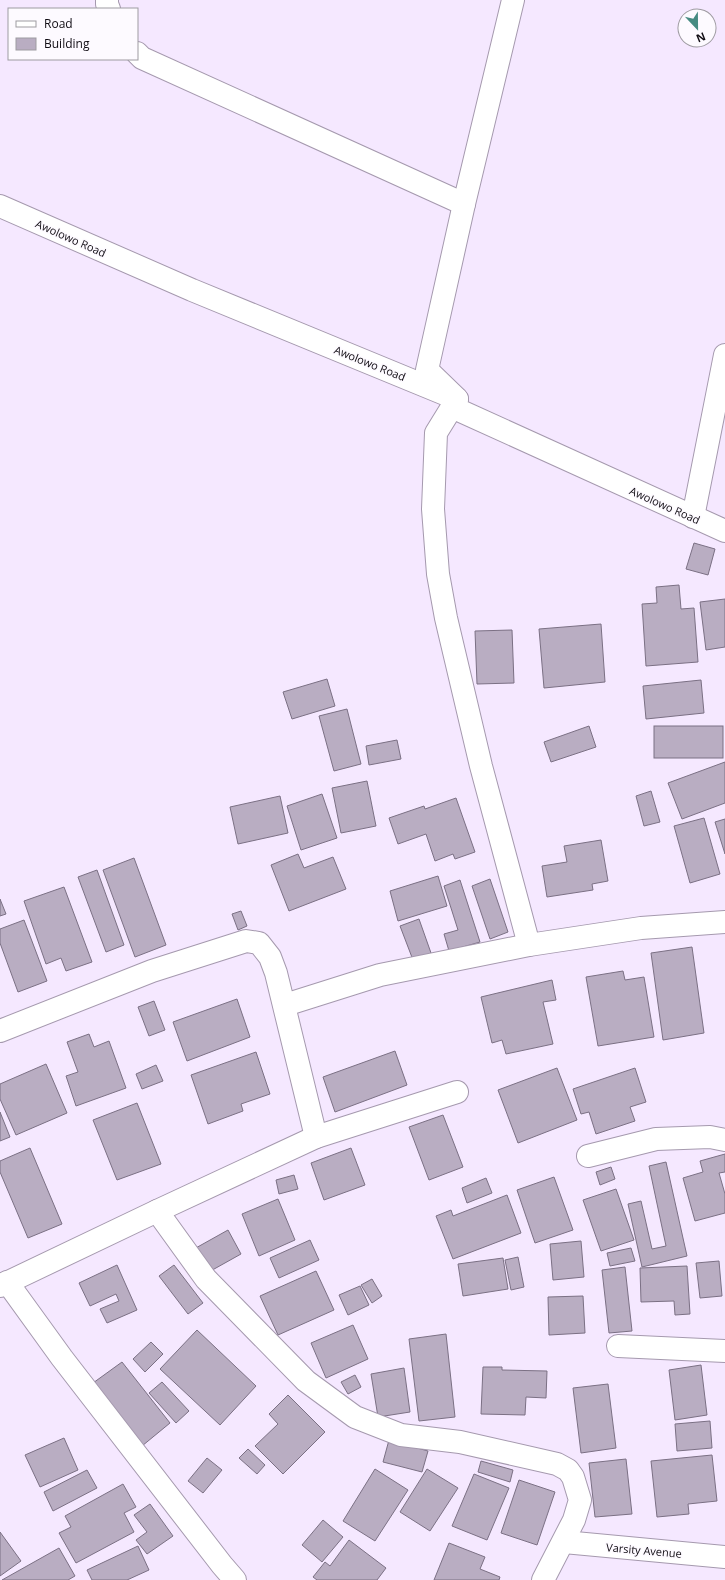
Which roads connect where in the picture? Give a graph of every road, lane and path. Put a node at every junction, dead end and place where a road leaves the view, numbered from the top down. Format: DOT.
graph roads {
  1 [pos="513,0"];
  2 [pos="138,54"];
  3 [pos="464,204"];
  4 [pos="0,206"];
  5 [pos="725,355"];
  6 [pos="457,400"];
  7 [pos="693,518"];
  8 [pos="725,531"];
  9 [pos="725,922"];
  10 [pos="529,945"];
  11 [pos="285,1005"];
  12 [pos="0,1031"];
  13 [pos="457,1092"];
  14 [pos="316,1137"];
  15 [pos="725,1140"];
  16 [pos="588,1156"];
  17 [pos="156,1211"];
  18 [pos="4,1284"];
  19 [pos="618,1346"];
  20 [pos="725,1351"];
  21 [pos="564,1542"];
  22 [pos="725,1557"];
  23 [pos="236,1580"];
  24 [pos="543,1580"];
  1 -- 3 [label="street"];
  2 -- 3 [label="street"];
  3 -- 6 [label="street"];
  4 -- 6 [label="street, Awolowo Road"];
  5 -- 7 [label="street"];
  6 -- 7 [label="street, Awolowo Road"];
  6 -- 10 [label="street"];
  7 -- 8 [label="street, Awolowo Road"];
  9 -- 10 [label="street"];
  10 -- 11 [label="street"];
  11 -- 12 [label="street"];
  11 -- 14 [label="street"];
  13 -- 14 [label="street"];
  14 -- 17 [label="street"];
  15 -- 16 [label="street"];
  17 -- 18 [label="street"];
  17 -- 21 [label="street"];
  18 -- 23 [label="street"];
  19 -- 20 [label="street"];
  21 -- 22 [label="street, Varsity Avenue"];
  21 -- 24 [label="street"];
}
